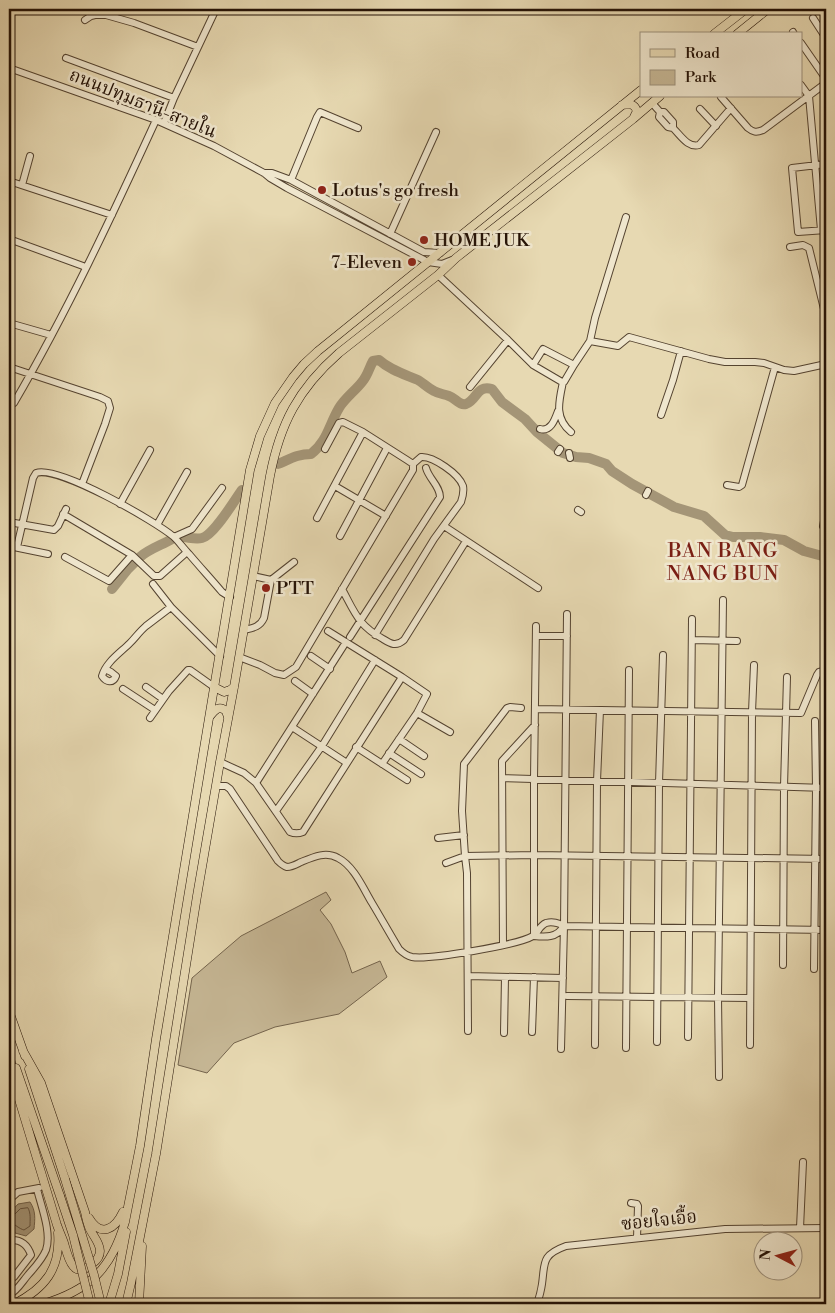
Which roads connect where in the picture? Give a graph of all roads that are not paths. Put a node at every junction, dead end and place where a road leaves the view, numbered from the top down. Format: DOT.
graph roads {
  1 [pos="216,9"];
  2 [pos="746,9"];
  3 [pos="768,9"];
  4 [pos="813,18"];
  5 [pos="85,20"];
  6 [pos="717,32"];
  7 [pos="739,32"];
  8 [pos="826,38"];
  9 [pos="802,45"];
  10 [pos="198,47"];
  11 [pos="66,58"];
  12 [pos="9,68"];
  13 [pos="826,79"];
  14 [pos="826,83"];
  15 [pos="802,86"];
  16 [pos="640,91"];
  17 [pos="809,96"];
  18 [pos="174,98"];
  19 [pos="654,98"];
  20 [pos="722,98"];
  21 [pos="622,105"];
  22 [pos="731,108"];
  23 [pos="700,109"];
  24 [pos="633,119"];
  25 [pos="156,120"];
  26 [pos="164,123"];
  27 [pos="716,126"];
  28 [pos="358,128"];
  29 [pos="436,132"];
  30 [pos="30,156"];
  31 [pos="826,164"];
  32 [pos="815,165"];
  33 [pos="264,173"];
  34 [pos="291,180"];
  35 [pos="9,181"];
  36 [pos="22,185"];
  37 [pos="330,201"];
  38 [pos="326,208"];
  39 [pos="112,215"];
  40 [pos="626,217"];
  41 [pos="824,230"];
  42 [pos="390,234"];
  43 [pos="9,238"];
  44 [pos="790,247"];
  45 [pos="440,253"];
  46 [pos="456,258"];
  47 [pos="428,262"];
  48 [pos="86,268"];
  49 [pos="438,275"];
  50 [pos="826,317"];
  51 [pos="9,323"];
  52 [pos="51,335"];
  53 [pos="508,340"];
  54 [pos="590,341"];
  55 [pos="680,351"];
  56 [pos="826,364"];
  57 [pos="534,365"];
  58 [pos="574,366"];
  59 [pos="9,367"];
  60 [pos="775,367"];
  61 [pos="31,374"];
  62 [pos="563,382"];
  63 [pos="470,387"];
  64 [pos="9,404"];
  65 [pos="559,409"];
  66 [pos="661,415"];
  67 [pos="540,429"];
  68 [pos="363,432"];
  69 [pos="571,432"];
  70 [pos="387,448"];
  71 [pos="325,449"];
  72 [pos="150,450"];
  73 [pos="413,464"];
  74 [pos="426,468"];
  75 [pos="186,472"];
  76 [pos="82,484"];
  77 [pos="727,485"];
  78 [pos="334,486"];
  79 [pos="222,488"];
  80 [pos="359,500"];
  81 [pos="120,504"];
  82 [pos="826,510"];
  83 [pos="386,516"];
  84 [pos="317,518"];
  85 [pos="9,522"];
  86 [pos="22,524"];
  87 [pos="157,525"];
  88 [pos="444,526"];
  89 [pos="823,526"];
  90 [pos="340,536"];
  91 [pos="174,537"];
  92 [pos="466,541"];
  93 [pos="9,546"];
  94 [pos="16,548"];
  95 [pos="187,552"];
  96 [pos="48,554"];
  97 [pos="132,555"];
  98 [pos="65,557"];
  99 [pos="294,562"];
  100 [pos="253,576"];
  101 [pos="271,580"];
  102 [pos="153,584"];
  103 [pos="538,588"];
  104 [pos="342,589"];
  105 [pos="230,598"];
  106 [pos="723,600"];
  107 [pos="171,607"];
  108 [pos="567,614"];
  109 [pos="692,619"];
  110 [pos="360,622"];
  111 [pos="536,626"];
  112 [pos="244,630"];
  113 [pos="328,631"];
  114 [pos="375,635"];
  115 [pos="536,636"];
  116 [pos="566,636"];
  117 [pos="348,640"];
  118 [pos="692,640"];
  119 [pos="722,640"];
  120 [pos="737,641"];
  121 [pos="663,655"];
  122 [pos="220,656"];
  123 [pos="239,656"];
  124 [pos="311,656"];
  125 [pos="375,660"];
  126 [pos="754,665"];
  127 [pos="105,669"];
  128 [pos="330,669"];
  129 [pos="629,670"];
  130 [pos="826,672"];
  131 [pos="402,677"];
  132 [pos="787,677"];
  133 [pos="295,681"];
  134 [pos="146,687"];
  135 [pos="214,687"];
  136 [pos="234,687"];
  137 [pos="123,689"];
  138 [pos="314,694"];
  139 [pos="164,699"];
  140 [pos="521,708"];
  141 [pos="535,709"];
  142 [pos="566,709"];
  143 [pos="156,710"];
  144 [pos="600,710"];
  145 [pos="628,710"];
  146 [pos="661,711"];
  147 [pos="691,711"];
  148 [pos="721,712"];
  149 [pos="752,712"];
  150 [pos="786,712"];
  151 [pos="417,713"];
  152 [pos="210,716"];
  153 [pos="150,718"];
  154 [pos="228,718"];
  155 [pos="815,721"];
  156 [pos="535,725"];
  157 [pos="292,727"];
  158 [pos="450,732"];
  159 [pos="398,739"];
  160 [pos="322,746"];
  161 [pos="356,747"];
  162 [pos="389,753"];
  163 [pos="424,756"];
  164 [pos="220,762"];
  165 [pos="347,762"];
  166 [pos="382,764"];
  167 [pos="421,774"];
  168 [pos="503,778"];
  169 [pos="534,779"];
  170 [pos="407,780"];
  171 [pos="566,780"];
  172 [pos="597,781"];
  173 [pos="628,782"];
  174 [pos="256,783"];
  175 [pos="659,783"];
  176 [pos="691,784"];
  177 [pos="721,785"];
  178 [pos="216,786"];
  179 [pos="752,786"];
  180 [pos="784,787"];
  181 [pos="816,788"];
  182 [pos="826,788"];
  183 [pos="276,811"];
  184 [pos="464,835"];
  185 [pos="438,838"];
  186 [pos="534,855"];
  187 [pos="564,855"];
  188 [pos="465,856"];
  189 [pos="502,856"];
  190 [pos="596,856"];
  191 [pos="627,856"];
  192 [pos="658,857"];
  193 [pos="690,857"];
  194 [pos="720,858"];
  195 [pos="752,858"];
  196 [pos="783,858"];
  197 [pos="815,858"];
  198 [pos="826,859"];
  199 [pos="446,863"];
  200 [pos="564,926"];
  201 [pos="595,926"];
  202 [pos="627,927"];
  203 [pos="657,927"];
  204 [pos="689,928"];
  205 [pos="719,929"];
  206 [pos="751,929"];
  207 [pos="783,929"];
  208 [pos="814,929"];
  209 [pos="826,930"];
  210 [pos="534,936"];
  211 [pos="503,945"];
  212 [pos="467,951"];
  213 [pos="782,965"];
  214 [pos="814,968"];
  215 [pos="468,976"];
  216 [pos="504,977"];
  217 [pos="534,977"];
  218 [pos="563,978"];
  219 [pos="567,996"];
  220 [pos="595,996"];
  221 [pos="626,996"];
  222 [pos="657,996"];
  223 [pos="688,996"];
  224 [pos="718,997"];
  225 [pos="750,998"];
  226 [pos="9,1011"];
  227 [pos="468,1031"];
  228 [pos="532,1032"];
  229 [pos="504,1033"];
  230 [pos="688,1037"];
  231 [pos="657,1042"];
  232 [pos="595,1045"];
  233 [pos="750,1045"];
  234 [pos="9,1046"];
  235 [pos="626,1048"];
  236 [pos="562,1049"];
  237 [pos="23,1051"];
  238 [pos="9,1053"];
  239 [pos="719,1077"];
  240 [pos="803,1162"];
  241 [pos="45,1185"];
  242 [pos="37,1189"];
  243 [pos="131,1192"];
  244 [pos="9,1200"];
  245 [pos="630,1203"];
  246 [pos="85,1212"];
  247 [pos="143,1224"];
  248 [pos="57,1225"];
  249 [pos="800,1228"];
  250 [pos="826,1228"];
  251 [pos="140,1237"];
  252 [pos="637,1238"];
  253 [pos="124,1243"];
  254 [pos="9,1244"];
  255 [pos="31,1255"];
  256 [pos="40,1261"];
  257 [pos="12,1277"];
  258 [pos="22,1283"];
  259 [pos="9,1295"];
  260 [pos="139,1302"];
  261 [pos="14,1304"];
  262 [pos="43,1304"];
  263 [pos="90,1304"];
  264 [pos="100,1304"];
  265 [pos="110,1304"];
  266 [pos="126,1304"];
  267 [pos="537,1304"];
  1 -- 10 [label="street"];
  2 -- 6 [label="main road"];
  3 -- 7 [label="main road"];
  4 -- 8 [label="street"];
  5 -- 10 [label="street"];
  9 -- 13 [label="street"];
  10 -- 18 [label="street"];
  11 -- 18 [label="street"];
  12 -- 25 [label="street, ถนนปทุมธานี-สายใน"];
  14 -- 17 [label="street"];
  15 -- 17 [label="street"];
  16 -- 21 [label="main road"];
  17 -- 22 [label="street"];
  17 -- 32 [label="street"];
  18 -- 26 [label="street"];
  19 -- 24 [label="main road"];
  19 -- 27 [label="street"];
  20 -- 22 [label="street"];
  21 -- 24 [label="main road"];
  21 -- 45 [label="main road"];
  22 -- 27 [label="street"];
  23 -- 27 [label="street"];
  24 -- 46 [label="main road"];
  25 -- 26 [label="street, ถนนปทุมธานี-สายใน"];
  25 -- 39 [label="street"];
  26 -- 33 [label="street, ถนนปทุมธานี-สายใน"];
  28 -- 34 [label="street"];
  29 -- 42 [label="street"];
  30 -- 36 [label="street"];
  31 -- 32 [label="street"];
  32 -- 41 [label="street"];
  32 -- 41 [label="street"];
  33 -- 34 [label="street, ถนนปทุมธานี-สายใน"];
  33 -- 38 [label="street, ถนนปทุมธานี-สายใน"];
  34 -- 37 [label="street, ถนนปทุมธานี-สายใน"];
  35 -- 36 [label="street"];
  36 -- 39 [label="street"];
  37 -- 38 [label="street"];
  37 -- 42 [label="street, ถนนปทุมธานี-สายใน"];
  38 -- 47 [label="street, ถนนปทุมธานี-สายใน"];
  39 -- 48 [label="street"];
  40 -- 54 [label="street"];
  42 -- 45 [label="street, ถนนปทุมธานี-สายใน"];
  43 -- 48 [label="street"];
  44 -- 50 [label="street"];
  45 -- 47 [label="main road"];
  46 -- 47 [label="street"];
  46 -- 49 [label="main road"];
  47 -- 105 [label="main road"];
  48 -- 52 [label="street"];
  49 -- 53 [label="street"];
  49 -- 100 [label="main road"];
  51 -- 52 [label="street"];
  52 -- 61 [label="street"];
  53 -- 57 [label="street"];
  53 -- 63 [label="street"];
  54 -- 55 [label="street"];
  54 -- 58 [label="street"];
  55 -- 60 [label="street"];
  55 -- 66 [label="street"];
  56 -- 60 [label="street"];
  57 -- 58 [label="street"];
  57 -- 62 [label="street"];
  58 -- 62 [label="street"];
  59 -- 61 [label="street"];
  60 -- 77 [label="street"];
  61 -- 64 [label="street"];
  61 -- 76 [label="street"];
  62 -- 65 [label="street"];
  65 -- 67 [label="street"];
  65 -- 69 [label="street"];
  68 -- 70 [label="street"];
  68 -- 71 [label="street"];
  68 -- 78 [label="street"];
  70 -- 73 [label="street"];
  70 -- 80 [label="street"];
  72 -- 81 [label="street"];
  73 -- 83 [label="street"];
  73 -- 88 [label="street"];
  74 -- 110 [label="street"];
  75 -- 87 [label="street"];
  76 -- 81 [label="street"];
  76 -- 86 [label="street"];
  78 -- 80 [label="street"];
  78 -- 84 [label="street"];
  79 -- 91 [label="street"];
  80 -- 83 [label="street"];
  80 -- 90 [label="street"];
  81 -- 87 [label="street"];
  82 -- 89 [label="street"];
  83 -- 104 [label="street"];
  85 -- 86 [label="street"];
  86 -- 94 [label="street"];
  86 -- 97 [label="street"];
  87 -- 91 [label="street"];
  88 -- 92 [label="street"];
  88 -- 114 [label="street"];
  91 -- 95 [label="street"];
  92 -- 103 [label="street"];
  92 -- 114 [label="street"];
  93 -- 94 [label="street"];
  94 -- 96 [label="street"];
  95 -- 97 [label="street"];
  95 -- 105 [label="street"];
  97 -- 98 [label="street"];
  99 -- 101 [label="street"];
  100 -- 101 [label="street"];
  100 -- 112 [label="main road"];
  101 -- 112 [label="street"];
  102 -- 107 [label="street"];
  104 -- 110 [label="street"];
  104 -- 123 [label="street"];
  105 -- 122 [label="main road"];
  106 -- 119 [label="street"];
  107 -- 122 [label="street"];
  107 -- 127 [label="street"];
  108 -- 116 [label="street"];
  109 -- 118 [label="street"];
  110 -- 114 [label="street"];
  110 -- 117 [label="street"];
  111 -- 115 [label="street"];
  112 -- 123 [label="main road"];
  113 -- 117 [label="street"];
  115 -- 116 [label="street"];
  115 -- 141 [label="street"];
  116 -- 142 [label="street"];
  117 -- 125 [label="street"];
  117 -- 128 [label="street"];
  118 -- 119 [label="street"];
  118 -- 147 [label="street"];
  119 -- 120 [label="street"];
  119 -- 148 [label="street"];
  121 -- 146 [label="street"];
  122 -- 135 [label="main road"];
  123 -- 136 [label="main road"];
  124 -- 128 [label="street"];
  125 -- 131 [label="street"];
  125 -- 160 [label="street"];
  126 -- 149 [label="street"];
  128 -- 138 [label="street"];
  129 -- 145 [label="street"];
  130 -- 150 [label="street"];
  131 -- 151 [label="street"];
  131 -- 161 [label="street"];
  132 -- 150 [label="street"];
  133 -- 138 [label="street"];
  134 -- 139 [label="street"];
  135 -- 136 [label="main road"];
  135 -- 139 [label="street"];
  135 -- 152 [label="main road"];
  136 -- 154 [label="main road"];
  137 -- 143 [label="street"];
  138 -- 157 [label="street"];
  139 -- 143 [label="street"];
  140 -- 184 [label="street"];
  141 -- 142 [label="street"];
  141 -- 156 [label="street"];
  142 -- 144 [label="street"];
  142 -- 171 [label="street"];
  143 -- 153 [label="street"];
  144 -- 145 [label="street"];
  144 -- 172 [label="street"];
  145 -- 146 [label="street"];
  145 -- 173 [label="street"];
  146 -- 147 [label="street"];
  146 -- 175 [label="street"];
  147 -- 148 [label="street"];
  147 -- 176 [label="street"];
  148 -- 149 [label="street"];
  148 -- 177 [label="street"];
  149 -- 150 [label="street"];
  149 -- 179 [label="street"];
  150 -- 180 [label="street"];
  151 -- 158 [label="street"];
  151 -- 159 [label="street"];
  152 -- 154 [label="main road"];
  152 -- 243 [label="main road"];
  154 -- 164 [label="main road"];
  155 -- 181 [label="street"];
  156 -- 168 [label="street"];
  156 -- 169 [label="street"];
  157 -- 160 [label="street"];
  157 -- 174 [label="street"];
  159 -- 162 [label="street"];
  159 -- 163 [label="street"];
  160 -- 165 [label="street"];
  160 -- 183 [label="street"];
  161 -- 165 [label="street"];
  161 -- 166 [label="street"];
  162 -- 166 [label="street"];
  162 -- 167 [label="street"];
  164 -- 174 [label="street"];
  164 -- 178 [label="main road"];
  165 -- 183 [label="street"];
  166 -- 170 [label="street"];
  168 -- 169 [label="street"];
  168 -- 189 [label="street"];
  169 -- 171 [label="street"];
  169 -- 186 [label="street"];
  171 -- 172 [label="street"];
  171 -- 187 [label="street"];
  172 -- 173 [label="street"];
  172 -- 190 [label="street"];
  173 -- 175 [label="street"];
  173 -- 191 [label="street"];
  174 -- 183 [label="street"];
  175 -- 176 [label="street"];
  175 -- 192 [label="street"];
  176 -- 177 [label="street"];
  176 -- 193 [label="street"];
  177 -- 179 [label="street"];
  177 -- 194 [label="street"];
  178 -- 212 [label="street"];
  178 -- 247 [label="main road"];
  179 -- 180 [label="street"];
  179 -- 195 [label="street"];
  180 -- 181 [label="street"];
  180 -- 196 [label="street"];
  181 -- 182 [label="street"];
  181 -- 197 [label="street"];
  184 -- 185 [label="street"];
  184 -- 188 [label="street"];
  186 -- 187 [label="street"];
  186 -- 189 [label="street"];
  186 -- 210 [label="street"];
  187 -- 190 [label="street"];
  187 -- 200 [label="street"];
  188 -- 189 [label="street"];
  188 -- 199 [label="street"];
  188 -- 212 [label="street"];
  189 -- 211 [label="street"];
  190 -- 191 [label="street"];
  190 -- 201 [label="street"];
  191 -- 192 [label="street"];
  191 -- 202 [label="street"];
  192 -- 193 [label="street"];
  192 -- 203 [label="street"];
  193 -- 194 [label="street"];
  193 -- 204 [label="street"];
  194 -- 195 [label="street"];
  194 -- 205 [label="street"];
  195 -- 196 [label="street"];
  195 -- 206 [label="street"];
  196 -- 197 [label="street"];
  196 -- 207 [label="street"];
  197 -- 198 [label="street"];
  197 -- 208 [label="street"];
  200 -- 201 [label="street"];
  200 -- 210 [label="street"];
  200 -- 210 [label="street"];
  200 -- 218 [label="street"];
  201 -- 202 [label="street"];
  201 -- 220 [label="street"];
  202 -- 203 [label="street"];
  202 -- 221 [label="street"];
  203 -- 204 [label="street"];
  203 -- 222 [label="street"];
  204 -- 205 [label="street"];
  204 -- 223 [label="street"];
  205 -- 206 [label="street"];
  205 -- 224 [label="street"];
  206 -- 207 [label="street"];
  206 -- 225 [label="street"];
  207 -- 208 [label="street"];
  207 -- 213 [label="street"];
  208 -- 209 [label="street"];
  208 -- 214 [label="street"];
  210 -- 211 [label="street"];
  211 -- 212 [label="street"];
  212 -- 215 [label="street"];
  215 -- 216 [label="street"];
  215 -- 227 [label="street"];
  216 -- 217 [label="street"];
  216 -- 229 [label="street"];
  217 -- 218 [label="street"];
  217 -- 228 [label="street"];
  218 -- 236 [label="street"];
  219 -- 220 [label="street"];
  220 -- 221 [label="street"];
  220 -- 232 [label="street"];
  221 -- 222 [label="street"];
  221 -- 235 [label="street"];
  222 -- 223 [label="street"];
  222 -- 231 [label="street"];
  223 -- 224 [label="street"];
  223 -- 230 [label="street"];
  224 -- 225 [label="street"];
  224 -- 239 [label="street"];
  225 -- 233 [label="street"];
  226 -- 237 [label="main road"];
  234 -- 263 [label="main road, bridge"];
  237 -- 246 [label="main road"];
  237 -- 264 [label="main road, bridge"];
  238 -- 241 [label="main road"];
  240 -- 249 [label="street"];
  241 -- 242 [label="street"];
  241 -- 248 [label="main road"];
  242 -- 244 [label="street"];
  242 -- 256 [label="street"];
  243 -- 246 [label="main road"];
  243 -- 253 [label="main road"];
  243 -- 262 [label="main road"];
  245 -- 252 [label="street"];
  246 -- 248 [label="main road"];
  247 -- 251 [label="main road"];
  247 -- 260 [label="main road"];
  248 -- 261 [label="main road"];
  249 -- 250 [label="street, ซอยใจเอื้อ"];
  249 -- 252 [label="street, ซอยใจเอื้อ"];
  251 -- 253 [label="main road"];
  251 -- 266 [label="main road"];
  252 -- 267 [label="street, ซอยใจเอื้อ"];
  253 -- 265 [label="main road"];
  254 -- 255 [label="street"];
  255 -- 256 [label="street"];
  255 -- 257 [label="street"];
  256 -- 258 [label="street"];
  257 -- 258 [label="street"];
  258 -- 259 [label="street"];
}
